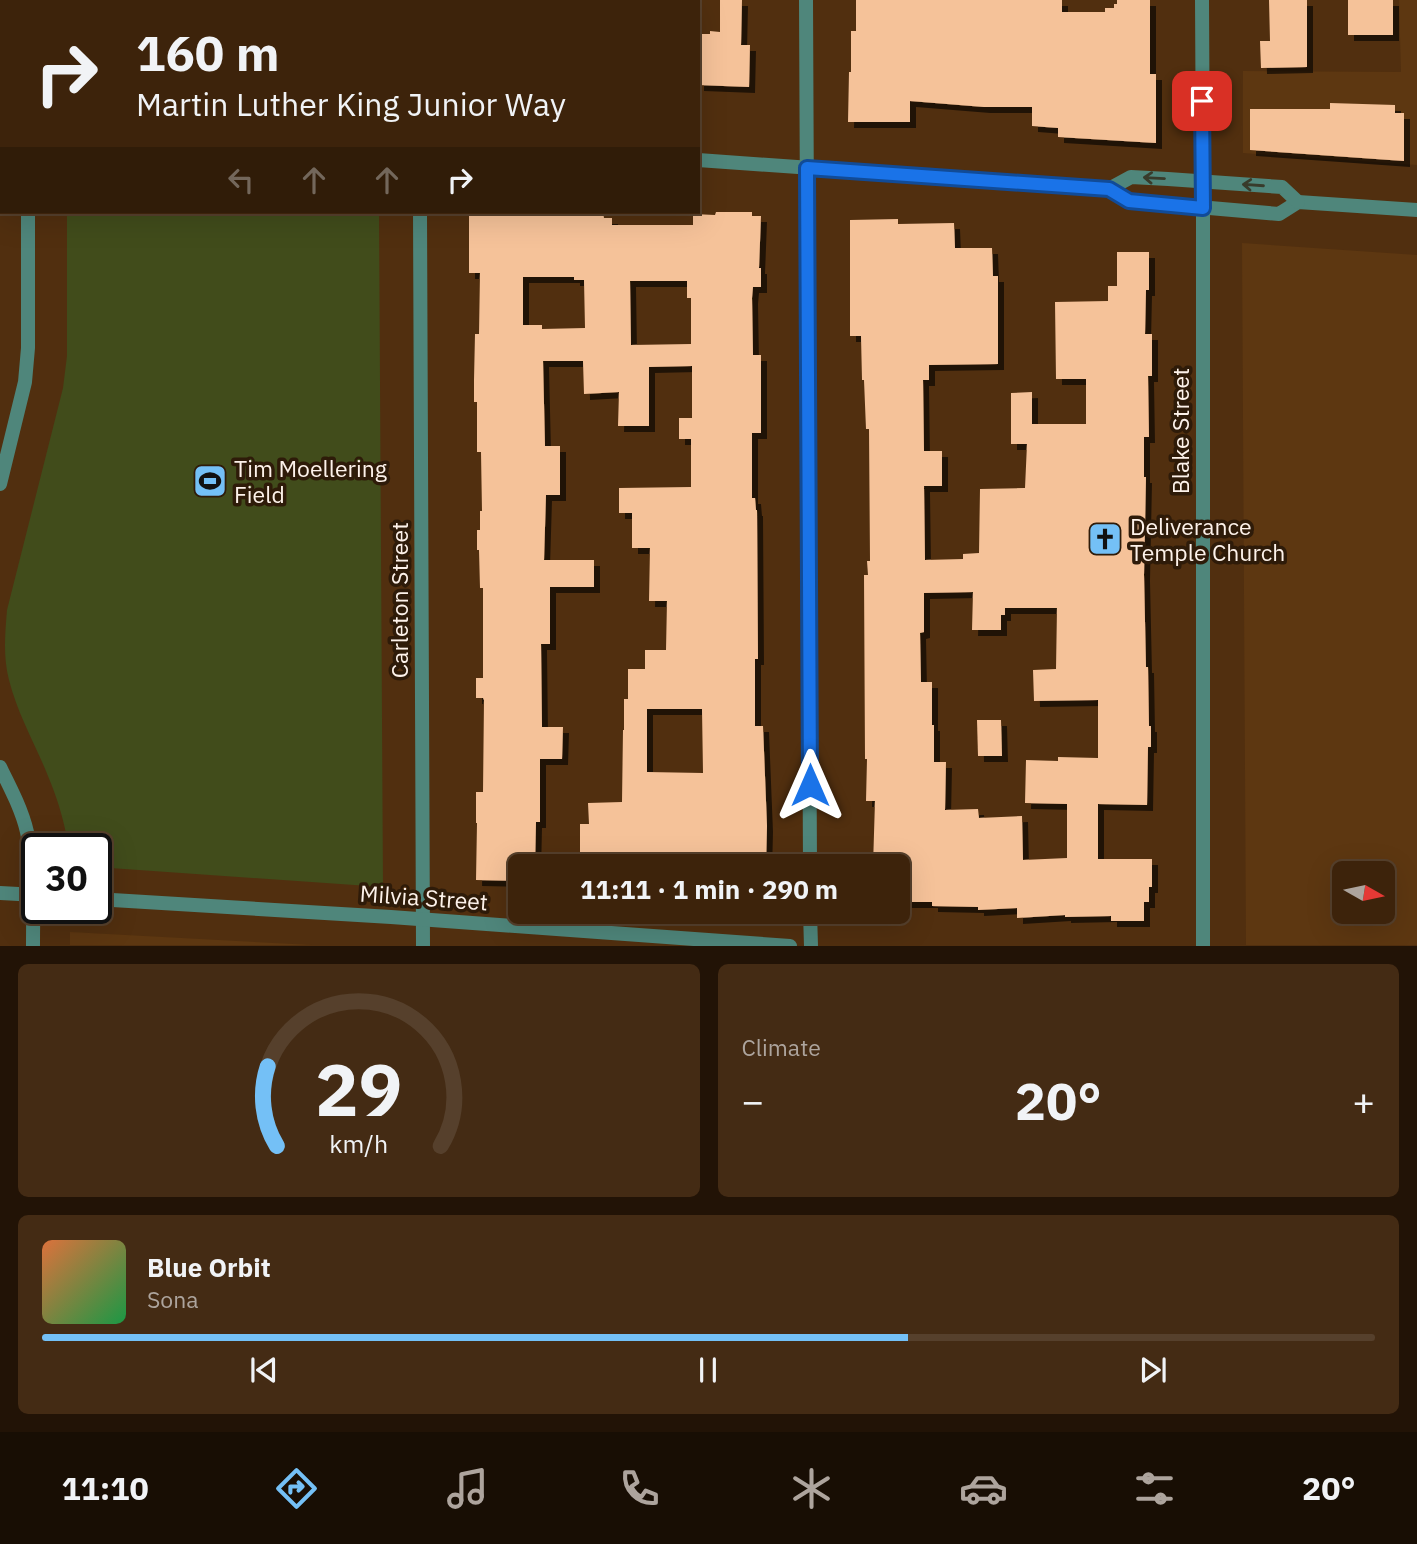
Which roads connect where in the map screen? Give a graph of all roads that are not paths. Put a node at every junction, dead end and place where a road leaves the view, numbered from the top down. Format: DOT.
graph roads {
  1 [pos="806,0"];
  2 [pos="1202,0"];
  3 [pos="700,160"];
  4 [pos="807,168"];
  5 [pos="1203,181"];
  6 [pos="1109,189"];
  7 [pos="1298,202"];
  8 [pos="1203,208"];
  9 [pos="1417,210"];
  10 [pos="29,214"];
  11 [pos="420,214"];
  12 [pos="0,484"];
  13 [pos="0,767"];
  14 [pos="27,833"];
  15 [pos="810,854"];
  16 [pos="0,892"];
  17 [pos="21,894"];
  18 [pos="112,900"];
  19 [pos="423,919"];
  20 [pos="34,924"];
  21 [pos="810,924"];
  22 [pos="33,946"];
  23 [pos="423,946"];
  24 [pos="790,946"];
  25 [pos="811,946"];
  26 [pos="1203,946"];
  1 -- 4 [label="street"];
  2 -- 5 [label="street, Blake Street"];
  3 -- 4 [label="street"];
  4 -- 6 [label="street"];
  4 -- 15 [label="street"];
  5 -- 6 [label="street, one-way"];
  7 -- 5 [label="street, one-way"];
  5 -- 8 [label="street, Blake Street"];
  6 -- 8 [label="street"];
  7 -- 8 [label="street"];
  7 -- 9 [label="street"];
  8 -- 26 [label="street, Blake Street"];
  10 -- 12 [label="street"];
  11 -- 19 [label="street, Carleton Street"];
  13 -- 14 [label="street"];
  16 -- 17 [label="street"];
  18 -- 19 [label="street, Milvia Street"];
  19 -- 23 [label="street, Carleton Street"];
  19 -- 24 [label="street, Milvia Street"];
  20 -- 22 [label="street"];
  21 -- 25 [label="street"];
}
